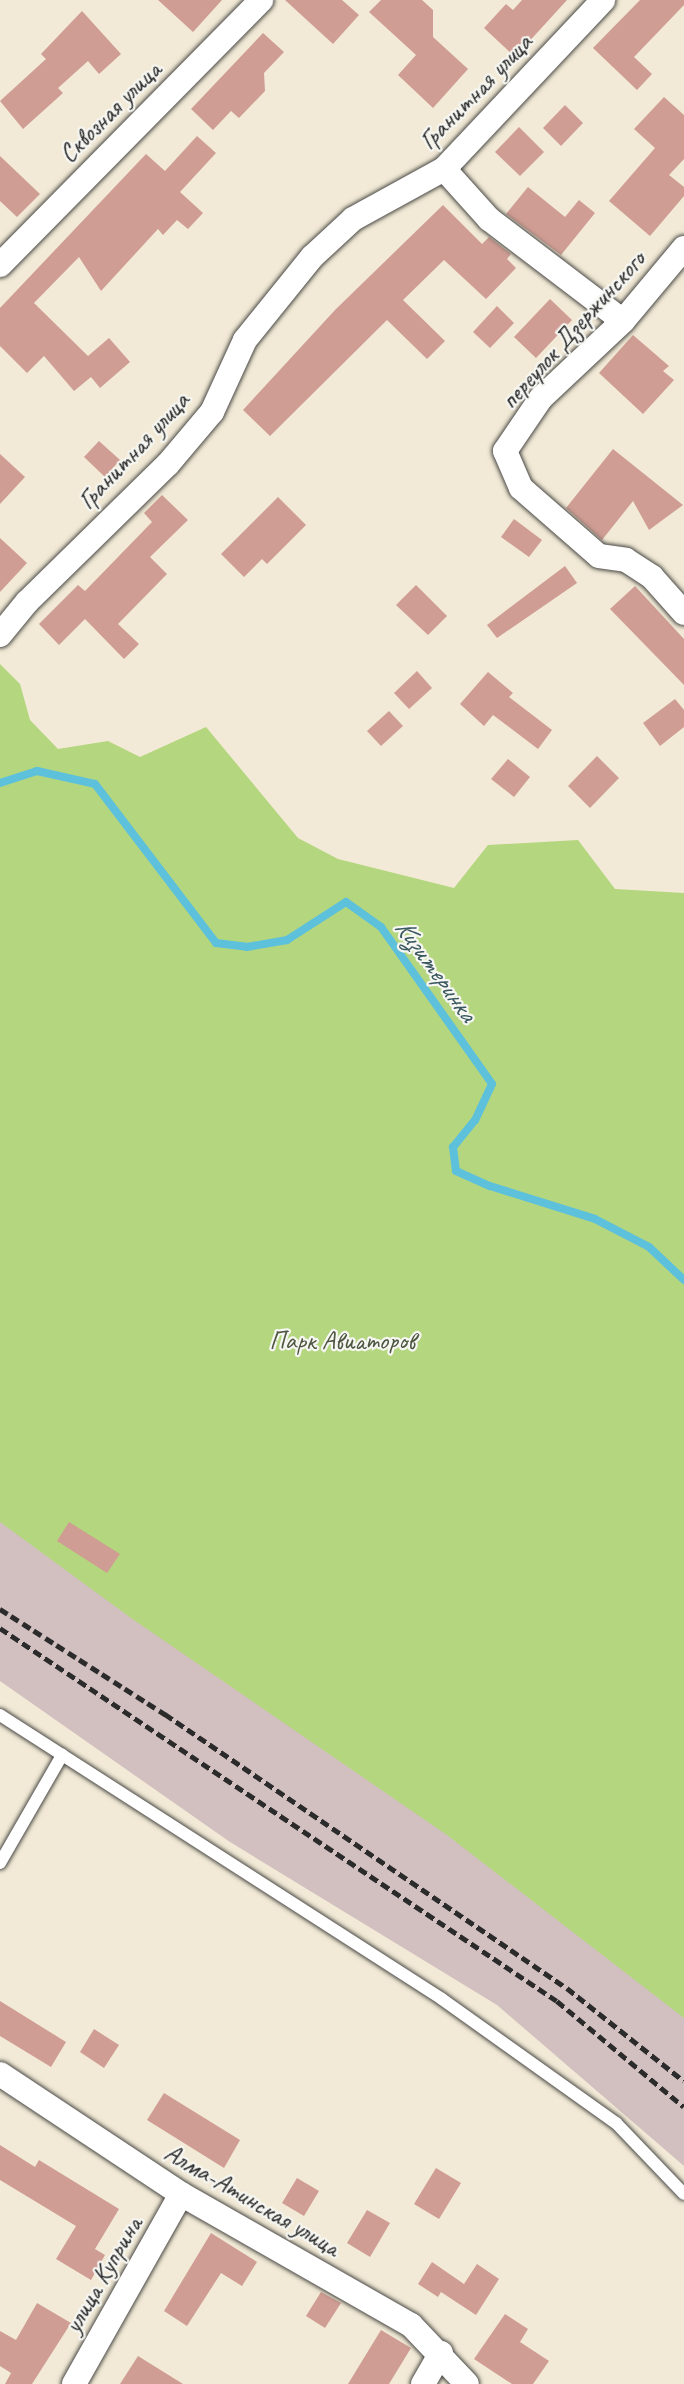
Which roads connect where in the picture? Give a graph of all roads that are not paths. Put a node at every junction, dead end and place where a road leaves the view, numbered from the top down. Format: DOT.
graph roads {
  1 [pos="603,0"];
  2 [pos="258,1"];
  3 [pos="444,169"];
  4 [pos="684,248"];
  5 [pos="0,265"];
  6 [pos="623,321"];
  7 [pos="684,613"];
  8 [pos="0,635"];
  9 [pos="0,1715"];
  10 [pos="62,1755"];
  11 [pos="0,1863"];
  12 [pos="0,2074"];
  13 [pos="181,2194"];
  14 [pos="684,2194"];
  15 [pos="441,2353"];
  16 [pos="74,2384"];
  17 [pos="423,2384"];
  18 [pos="467,2384"];
  1 -- 3 [label="street, Гранитная улица"];
  2 -- 5 [label="street, Сквозная улица"];
  3 -- 6 [label="street"];
  3 -- 8 [label="street, Гранитная улица"];
  4 -- 6 [label="street, переулок Дзержинского"];
  6 -- 7 [label="street, переулок Дзержинского"];
  9 -- 10 [label="lane"];
  10 -- 11 [label="lane"];
  10 -- 14 [label="lane"];
  12 -- 13 [label="street, Алма-Атинская улица"];
  13 -- 15 [label="street, Алма-Атинская улица"];
  13 -- 16 [label="street, улица Куприна"];
  15 -- 17 [label="street"];
  15 -- 18 [label="street, Алма-Атинская улица"];
}
